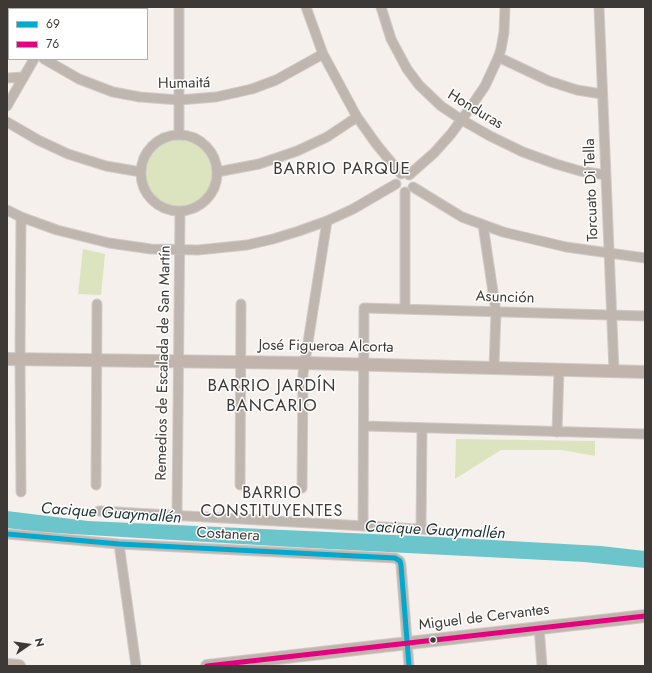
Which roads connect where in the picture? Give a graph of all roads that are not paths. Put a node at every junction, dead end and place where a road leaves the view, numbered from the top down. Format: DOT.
graph roads {
  1 [pos="179,7"];
  2 [pos="306,7"];
  3 [pos="381,7"];
  4 [pos="505,7"];
  5 [pos="599,7"];
  6 [pos="323,54"];
  7 [pos="498,57"];
  8 [pos="33,60"];
  9 [pos="46,60"];
  10 [pos="24,77"];
  11 [pos="7,78"];
  12 [pos="602,94"];
  13 [pos="179,100"];
  14 [pos="7,106"];
  15 [pos="357,117"];
  16 [pos="462,120"];
  17 [pos="7,122"];
  18 [pos="178,134"];
  19 [pos="141,172"];
  20 [pos="217,172"];
  21 [pos="405,174"];
  22 [pos="606,175"];
  23 [pos="396,184"];
  24 [pos="409,189"];
  25 [pos="7,210"];
  26 [pos="180,211"];
  27 [pos="21,217"];
  28 [pos="327,220"];
  29 [pos="483,225"];
  30 [pos="179,250"];
  31 [pos="609,254"];
  32 [pos="645,258"];
  33 [pos="97,304"];
  34 [pos="241,304"];
  35 [pos="405,309"];
  36 [pos="496,312"];
  37 [pos="611,315"];
  38 [pos="645,316"];
  39 [pos="7,359"];
  40 [pos="20,359"];
  41 [pos="97,360"];
  42 [pos="178,361"];
  43 [pos="241,361"];
  44 [pos="304,362"];
  45 [pos="364,364"];
  46 [pos="494,367"];
  47 [pos="559,369"];
  48 [pos="614,371"];
  49 [pos="645,372"];
  50 [pos="364,426"];
  51 [pos="422,428"];
  52 [pos="556,432"];
  53 [pos="645,434"];
  54 [pos="96,485"];
  55 [pos="240,485"];
  56 [pos="302,488"];
  57 [pos="21,492"];
  58 [pos="98,511"];
  59 [pos="177,515"];
  60 [pos="363,526"];
  61 [pos="421,529"];
  62 [pos="435,530"];
  63 [pos="7,534"];
  64 [pos="119,544"];
  65 [pos="645,616"];
  66 [pos="539,627"];
  67 [pos="407,644"];
  68 [pos="7,665"];
  69 [pos="19,666"];
  70 [pos="136,666"];
  71 [pos="207,666"];
  72 [pos="409,666"];
  73 [pos="542,666"];
  1 -- 13 [label="street"];
  2 -- 6 [label="street"];
  3 -- 16 [label="street, Honduras"];
  4 -- 7 [label="street"];
  5 -- 12 [label="street, Torcuato Di Tella"];
  6 -- 13 [label="street, Humaitá"];
  6 -- 15 [label="street"];
  7 -- 12 [label="street"];
  7 -- 16 [label="street"];
  8 -- 10 [label="street"];
  9 -- 13 [label="street, Humaitá"];
  10 -- 11 [label="street"];
  10 -- 14 [label="street"];
  12 -- 22 [label="street, Torcuato Di Tella"];
  13 -- 18 [label="street"];
  15 -- 20 [label="street"];
  15 -- 21 [label="street"];
  16 -- 21 [label="street"];
  16 -- 22 [label="street, Honduras"];
  17 -- 19 [label="street"];
  18 -- 19 [label="street"];
  18 -- 20 [label="street"];
  19 -- 26 [label="street"];
  20 -- 26 [label="street"];
  21 -- 23 [label="street"];
  21 -- 24 [label="street"];
  22 -- 31 [label="street, Torcuato Di Tella"];
  23 -- 24 [label="street"];
  23 -- 28 [label="street"];
  24 -- 29 [label="street"];
  24 -- 35 [label="street"];
  25 -- 27 [label="street"];
  26 -- 30 [label="street, Remedios de Escalada de San Martín"];
  27 -- 30 [label="street"];
  27 -- 40 [label="street"];
  28 -- 30 [label="street"];
  28 -- 44 [label="street"];
  29 -- 31 [label="street"];
  29 -- 36 [label="street"];
  30 -- 42 [label="street, Remedios de Escalada de San Martín"];
  31 -- 32 [label="street"];
  31 -- 37 [label="street, Torcuato Di Tella"];
  33 -- 41 [label="street"];
  34 -- 43 [label="street"];
  35 -- 36 [label="street, Asunción"];
  35 -- 45 [label="street, Asunción"];
  36 -- 37 [label="street, Asunción"];
  36 -- 46 [label="street"];
  37 -- 38 [label="street, Asunción"];
  37 -- 48 [label="street, Torcuato Di Tella"];
  39 -- 40 [label="street, José Figueroa Alcorta"];
  40 -- 41 [label="street, José Figueroa Alcorta"];
  40 -- 57 [label="street"];
  41 -- 42 [label="street, José Figueroa Alcorta"];
  41 -- 54 [label="street"];
  42 -- 43 [label="street, José Figueroa Alcorta"];
  42 -- 59 [label="street, Remedios de Escalada de San Martín"];
  43 -- 44 [label="street, José Figueroa Alcorta"];
  43 -- 55 [label="street"];
  44 -- 45 [label="street, José Figueroa Alcorta"];
  44 -- 56 [label="street"];
  45 -- 46 [label="street, José Figueroa Alcorta"];
  45 -- 50 [label="street"];
  46 -- 47 [label="street, José Figueroa Alcorta"];
  47 -- 48 [label="street, José Figueroa Alcorta"];
  47 -- 52 [label="street"];
  48 -- 49 [label="street, José Figueroa Alcorta"];
  50 -- 51 [label="street"];
  50 -- 60 [label="street"];
  51 -- 52 [label="street"];
  51 -- 61 [label="street"];
  52 -- 53 [label="street"];
  58 -- 59 [label="street"];
  59 -- 60 [label="street"];
  60 -- 61 [label="street"];
  61 -- 62 [label="street"];
  63 -- 64 [label="street, Costanera"];
  64 -- 67 [label="street, Costanera"];
  64 -- 70 [label="street"];
  65 -- 66 [label="street, Miguel de Cervantes"];
  66 -- 67 [label="street, Miguel de Cervantes"];
  66 -- 73 [label="street"];
  67 -- 71 [label="street, Miguel de Cervantes"];
  67 -- 72 [label="street"];
  68 -- 69 [label="street"];
}
